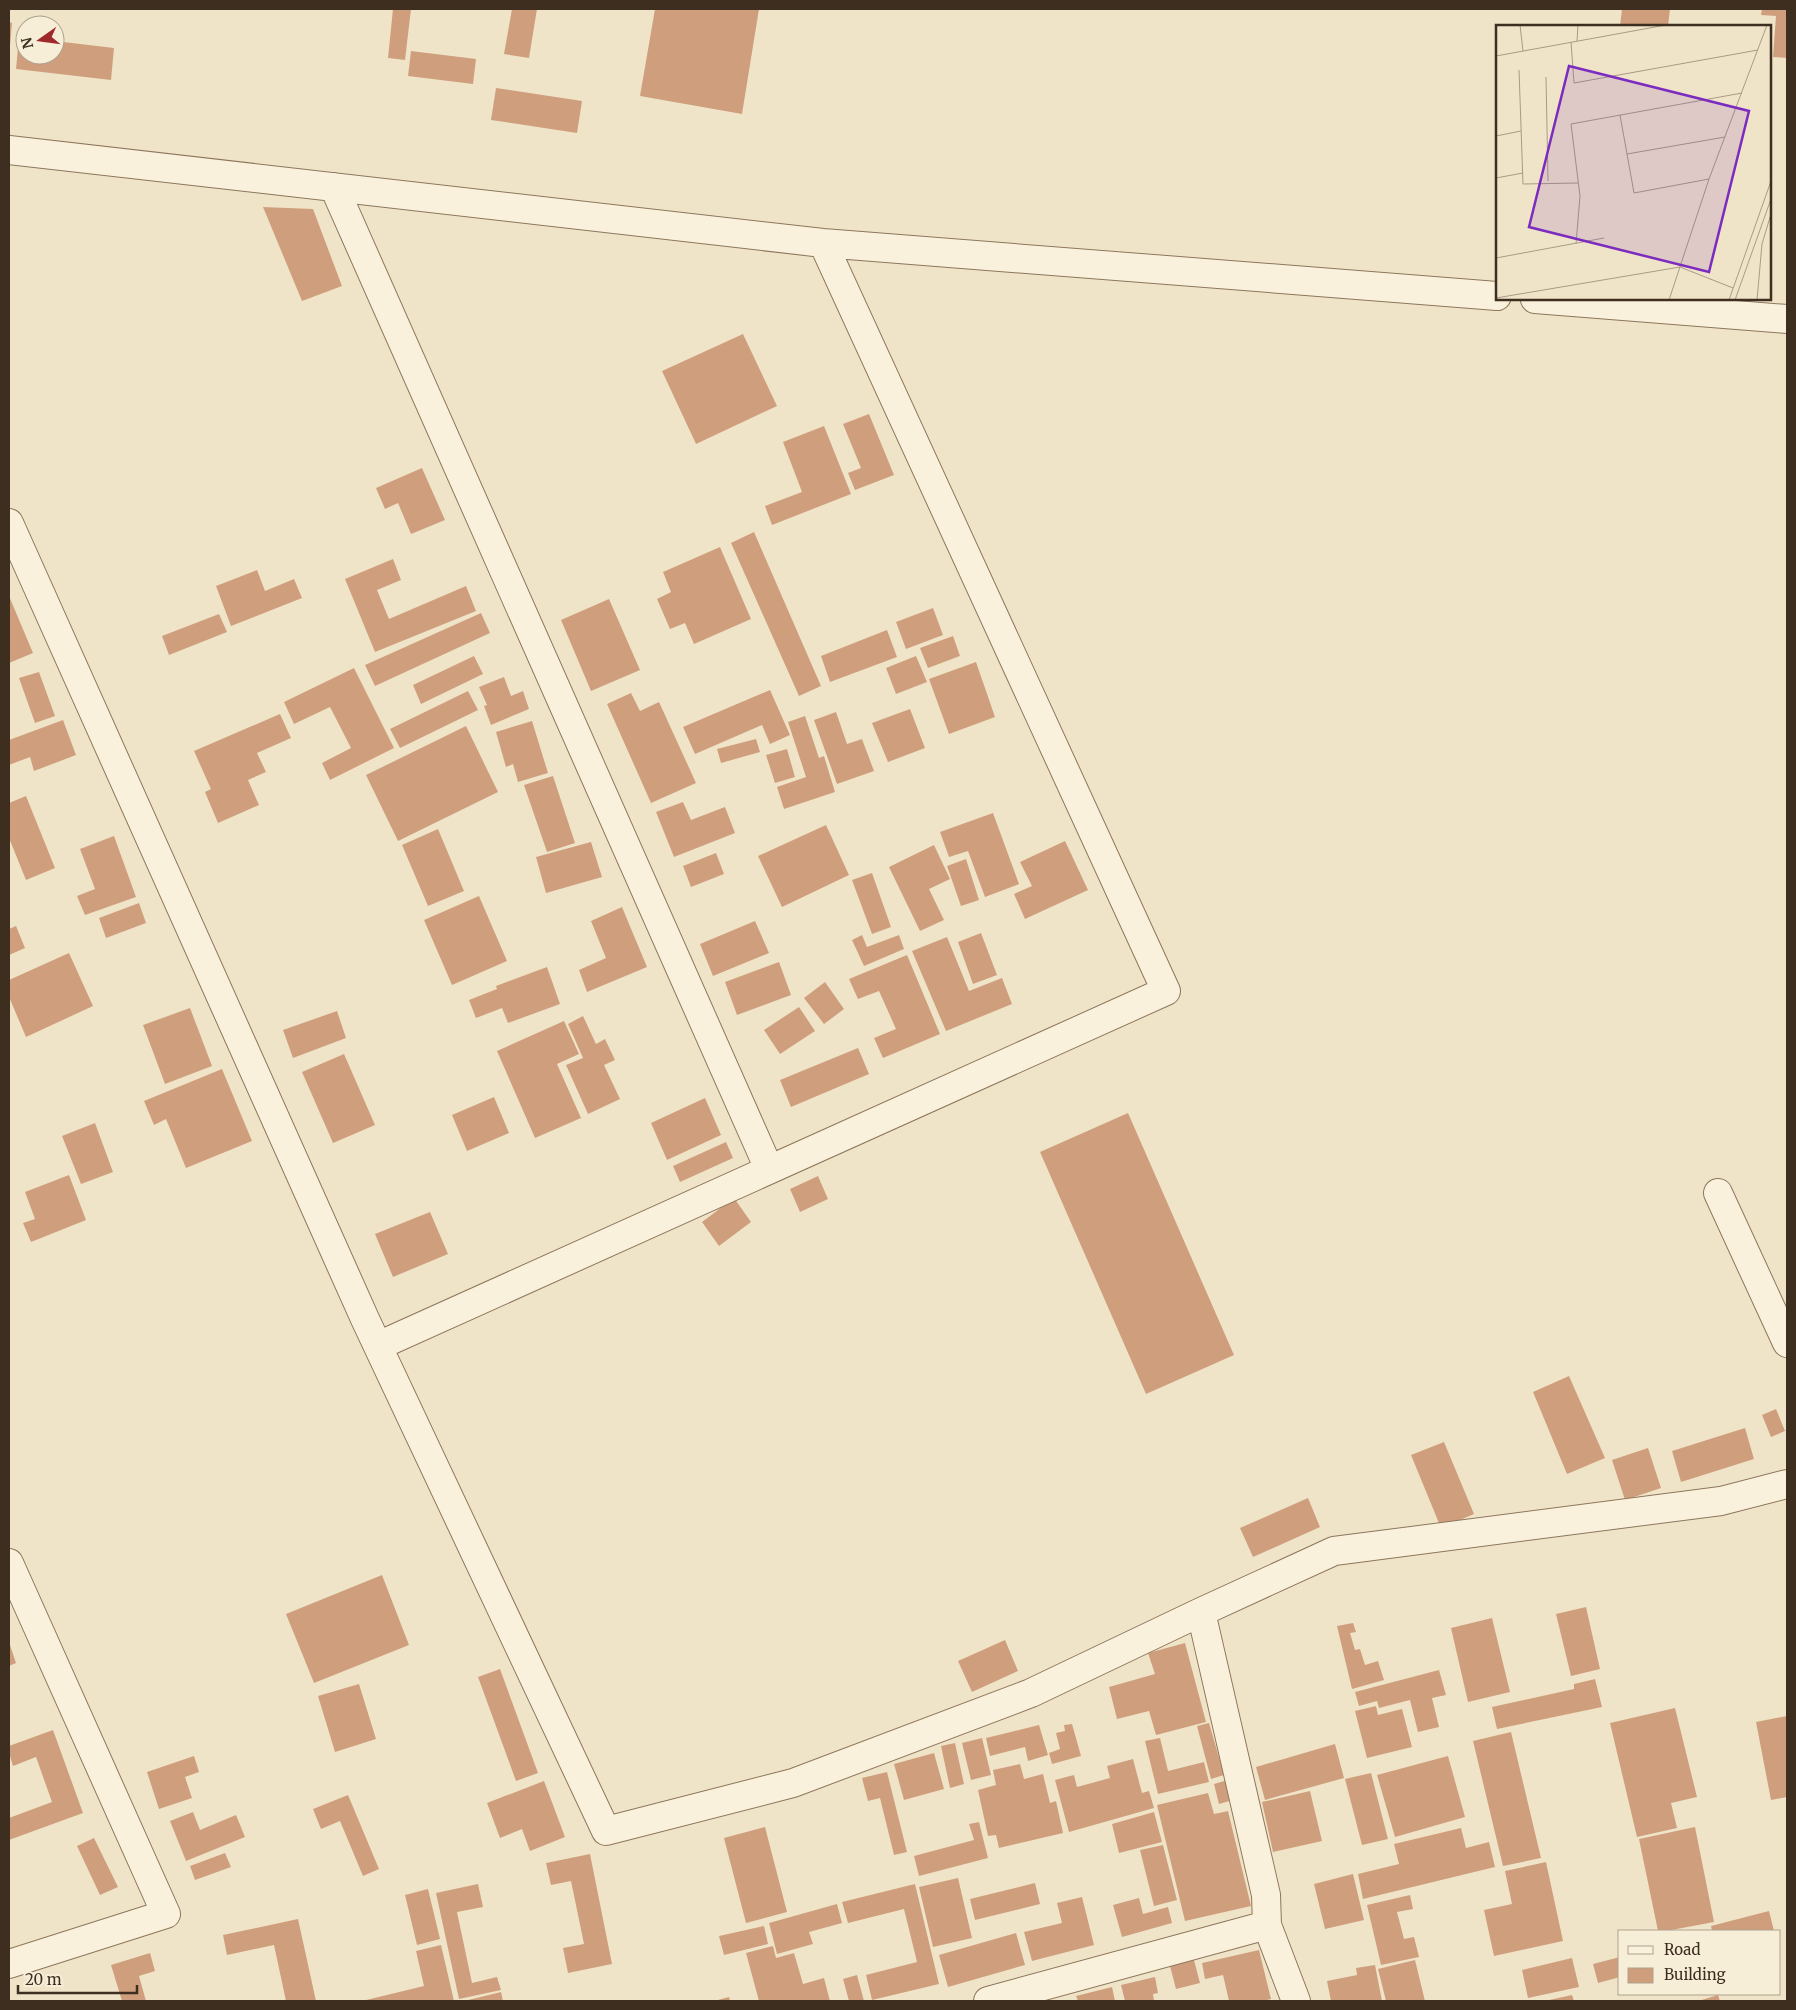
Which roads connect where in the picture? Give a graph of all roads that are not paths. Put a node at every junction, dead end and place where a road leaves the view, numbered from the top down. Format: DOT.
graph roads {
  1 [pos="9,150"];
  2 [pos="334,187"];
  3 [pos="823,243"];
  4 [pos="1496,296"];
  5 [pos="1548,300"];
  6 [pos="1787,318"];
  7 [pos="9,522"];
  8 [pos="769,1169"];
  9 [pos="1718,1193"];
  10 [pos="1787,1343"];
  11 [pos="378,1346"];
  12 [pos="1787,1484"];
  13 [pos="9,1563"];
  14 [pos="1201,1612"];
  15 [pos="1267,1925"];
  16 [pos="9,1964"];
  17 [pos="988,2001"];
  18 [pos="1296,2001"];
  1 -- 2 [label="street"];
  2 -- 3 [label="street"];
  2 -- 8 [label="street"];
  3 -- 4 [label="street"];
  3 -- 8 [label="street"];
  5 -- 6 [label="street"];
  7 -- 11 [label="street"];
  8 -- 11 [label="street"];
  9 -- 10 [label="street"];
  11 -- 14 [label="street"];
  12 -- 14 [label="street"];
  13 -- 16 [label="street"];
  14 -- 15 [label="street"];
  15 -- 17 [label="street"];
  15 -- 18 [label="street"];
}
